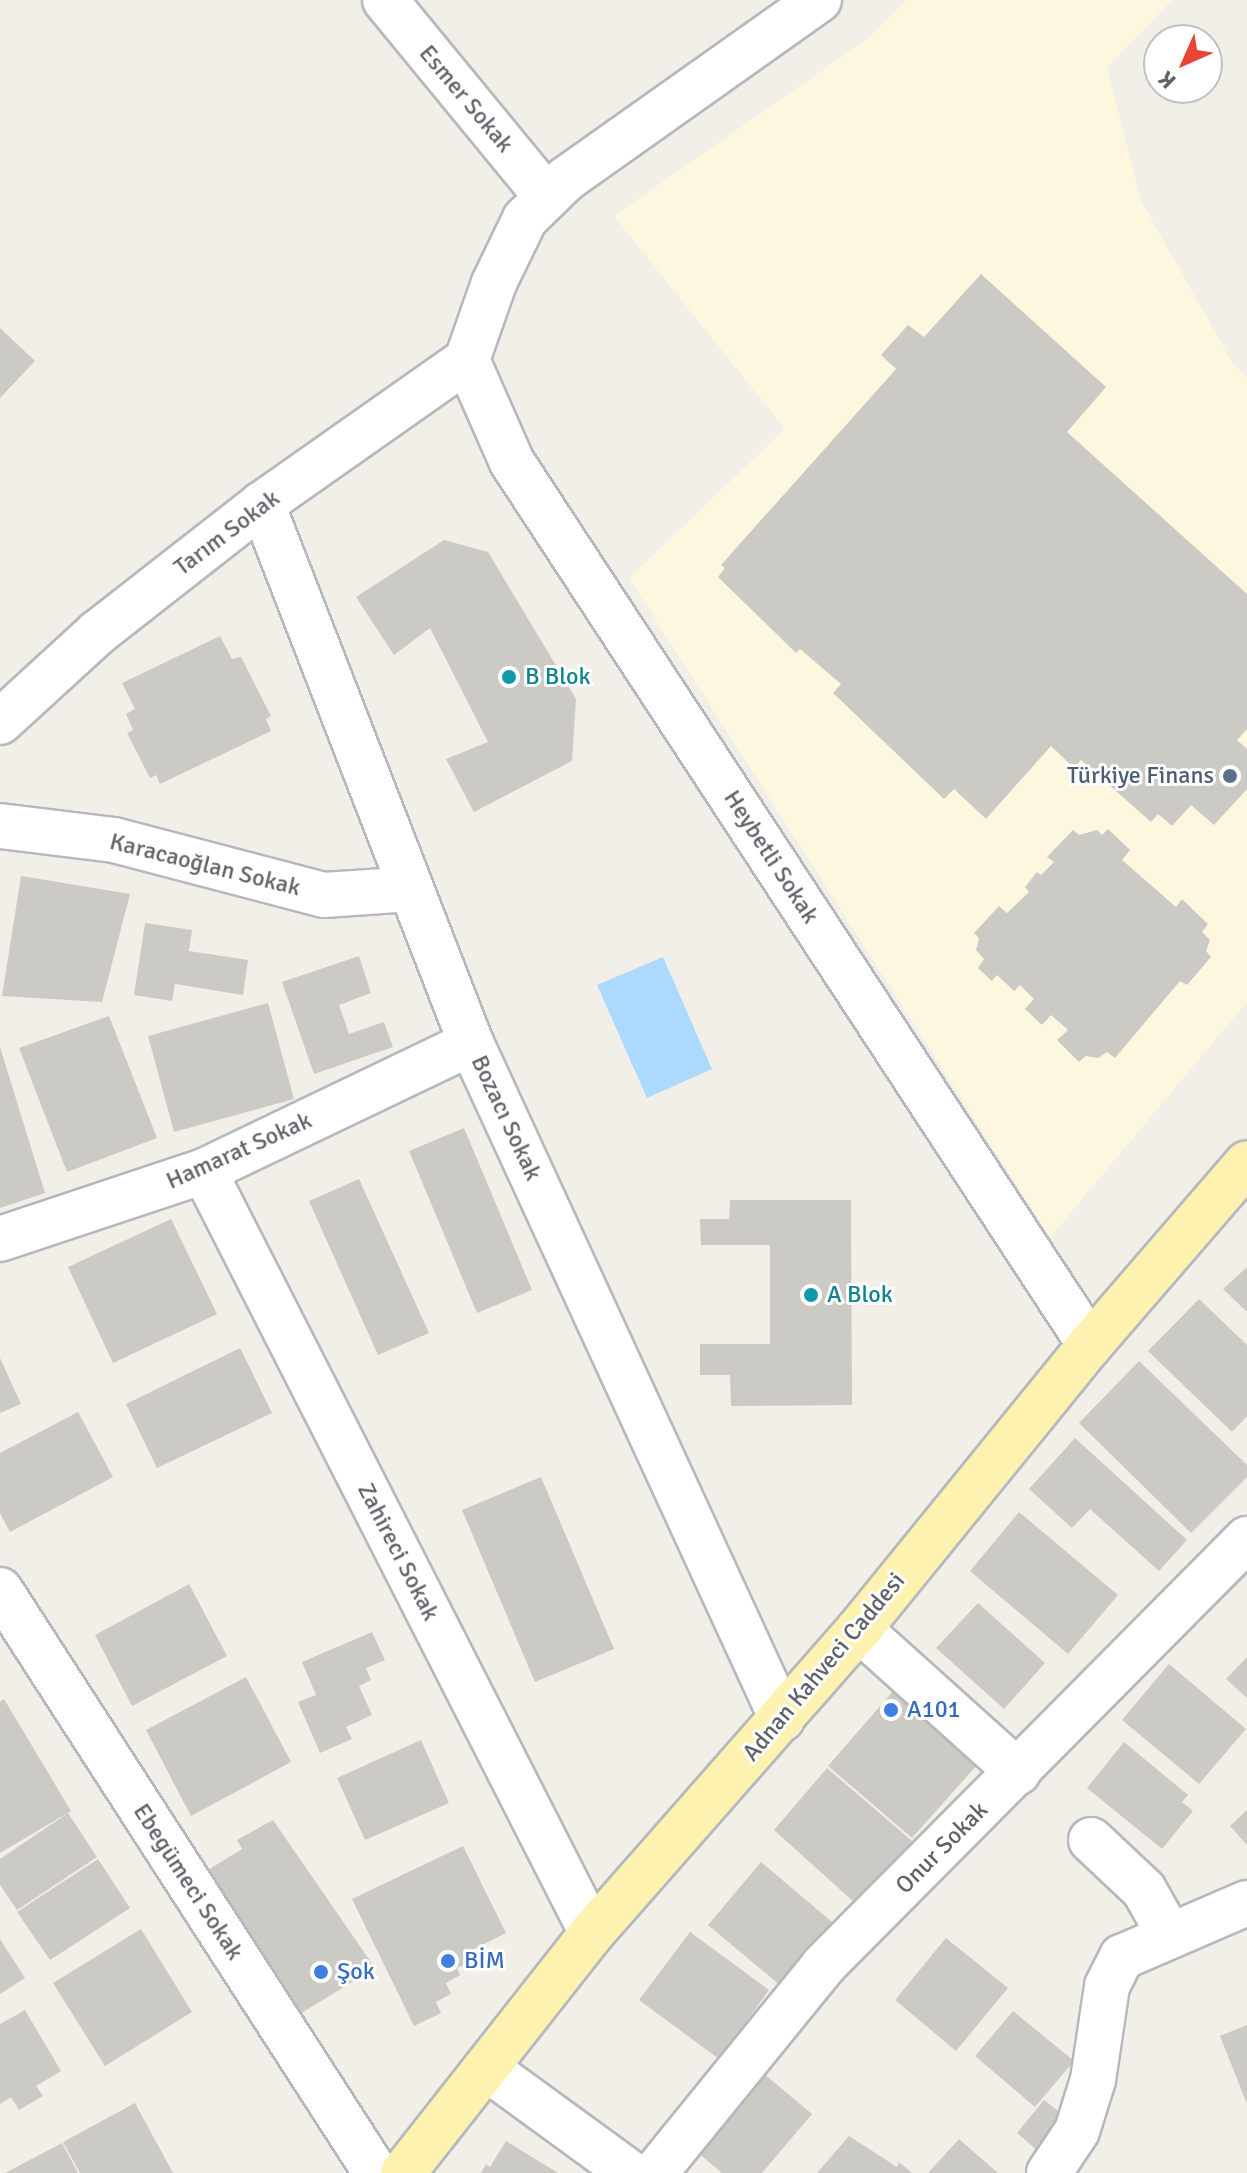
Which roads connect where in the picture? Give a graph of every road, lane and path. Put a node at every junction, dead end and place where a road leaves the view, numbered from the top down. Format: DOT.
graph roads {
  1 [pos="385,0"];
  2 [pos="819,0"];
  3 [pos="547,197"];
  4 [pos="467,360"];
  5 [pos="262,504"];
  6 [pos="0,722"];
  7 [pos="0,826"];
  8 [pos="411,889"];
  9 [pos="471,1043"];
  10 [pos="1247,1163"];
  11 [pos="204,1171"];
  12 [pos="0,1239"];
  13 [pos="1090,1345"];
  14 [pos="1242,1554"];
  15 [pos="0,1590"];
  16 [pos="859,1629"];
  17 [pos="782,1719"];
  18 [pos="1018,1772"];
  19 [pos="1091,1840"];
  20 [pos="1247,1903"];
  21 [pos="592,1933"];
  22 [pos="1170,1936"];
  23 [pos="486,2068"];
  24 [pos="655,2171"];
  25 [pos="376,2173"];
  26 [pos="403,2173"];
  27 [pos="1049,2173"];
  1 -- 3 [label="street, Esmer Sokak"];
  2 -- 3 [label="street"];
  3 -- 4 [label="street"];
  4 -- 5 [label="street, Tarım Sokak"];
  4 -- 13 [label="street, Heybetli Sokak"];
  5 -- 6 [label="street, Tarım Sokak"];
  5 -- 8 [label="street, Bozacı Sokak"];
  7 -- 8 [label="street, Karacaoğlan Sokak"];
  8 -- 9 [label="street, Bozacı Sokak"];
  9 -- 11 [label="street, Hamarat Sokak"];
  9 -- 17 [label="street, Bozacı Sokak"];
  10 -- 13 [label="main road, Adnan Kahveci Caddesi"];
  11 -- 12 [label="street, Hamarat Sokak"];
  11 -- 21 [label="street, Zahireci Sokak"];
  13 -- 16 [label="main road, Adnan Kahveci Caddesi"];
  14 -- 18 [label="street, Onur Sokak"];
  15 -- 25 [label="street, Ebegümeci Sokak"];
  16 -- 17 [label="main road, Adnan Kahveci Caddesi"];
  16 -- 18 [label="street"];
  17 -- 21 [label="main road, Adnan Kahveci Caddesi"];
  18 -- 24 [label="street, Onur Sokak"];
  19 -- 22 [label="street"];
  20 -- 22 [label="street"];
  21 -- 23 [label="main road, Adnan Kahveci Caddesi"];
  22 -- 27 [label="street"];
  23 -- 24 [label="street"];
  23 -- 26 [label="main road, Adnan Kahveci Caddesi"];
}
